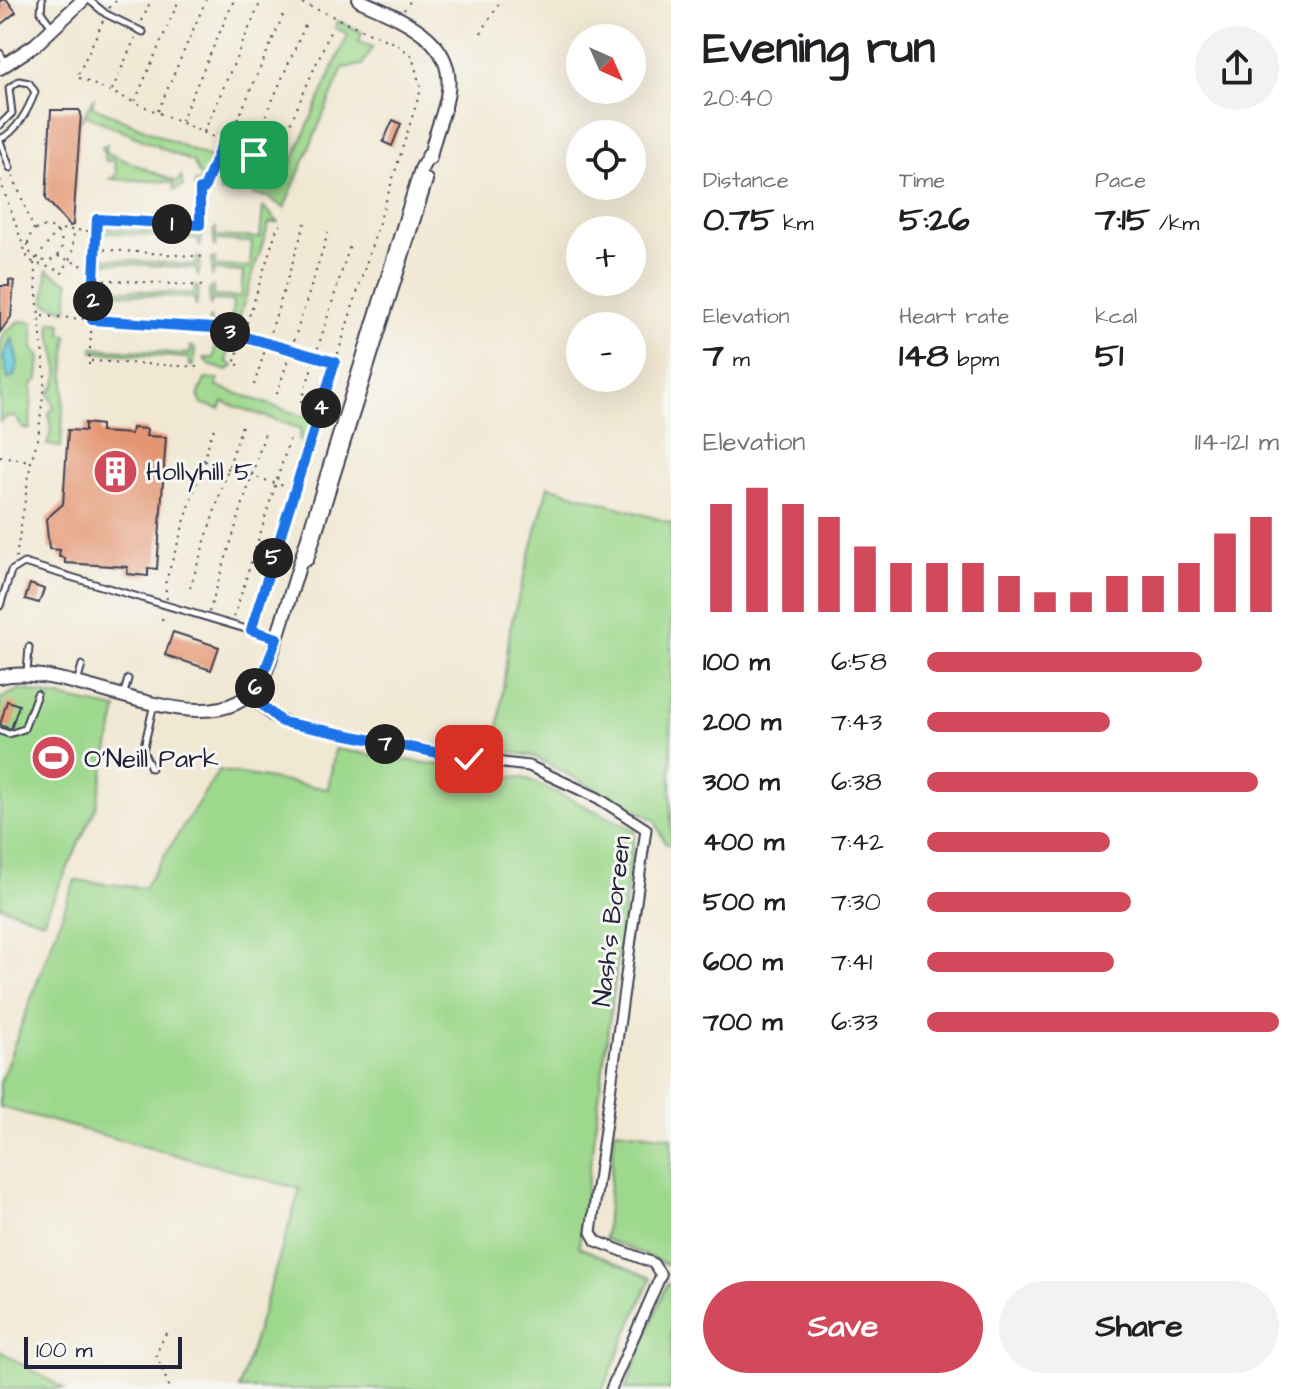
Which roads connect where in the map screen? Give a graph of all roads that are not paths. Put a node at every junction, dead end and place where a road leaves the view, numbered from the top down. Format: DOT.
graph roads {
  1 [pos="42,0"];
  2 [pos="83,0"];
  3 [pos="89,0"];
  4 [pos="359,0"];
  5 [pos="54,30"];
  6 [pos="140,30"];
  7 [pos="2,62"];
  8 [pos="0,125"];
  9 [pos="0,140"];
  10 [pos="10,168"];
  11 [pos="0,606"];
  12 [pos="277,638"];
  13 [pos="29,647"];
  14 [pos="82,665"];
  15 [pos="27,673"];
  16 [pos="0,675"];
  17 [pos="128,679"];
  18 [pos="77,683"];
  19 [pos="37,694"];
  20 [pos="249,694"];
  21 [pos="123,695"];
  22 [pos="155,703"];
  23 [pos="0,731"];
  24 [pos="151,768"];
  25 [pos="611,1389"];
  1 -- 5 [label="lane"];
  2 -- 5 [label="street"];
  3 -- 6 [label="lane"];
  4 -- 12 [label="street"];
  5 -- 7 [label="street"];
  8 -- 9 [label="lane"];
  9 -- 10 [label="lane"];
  11 -- 12 [label="lane"];
  12 -- 20 [label="street"];
  13 -- 15 [label="lane"];
  14 -- 18 [label="lane"];
  15 -- 16 [label="street"];
  15 -- 18 [label="street"];
  17 -- 21 [label="lane"];
  18 -- 21 [label="street"];
  19 -- 23 [label="lane"];
  20 -- 22 [label="street"];
  20 -- 25 [label="street, Nash's Boreen"];
  21 -- 22 [label="street"];
  22 -- 24 [label="lane"];
}
